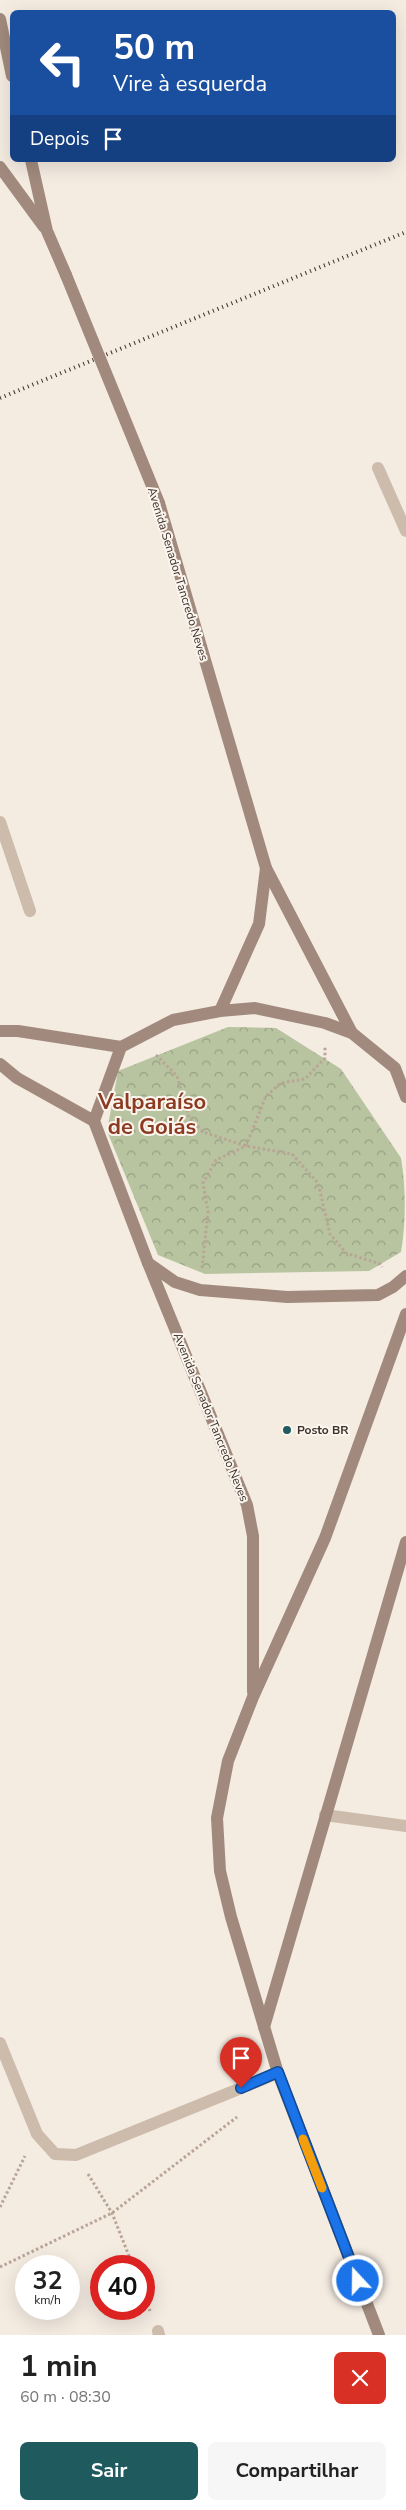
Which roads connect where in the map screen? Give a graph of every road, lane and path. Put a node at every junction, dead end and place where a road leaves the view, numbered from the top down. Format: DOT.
graph roads {
  1 [pos="0,19"];
  2 [pos="10,66"];
  3 [pos="31,162"];
  4 [pos="0,167"];
  5 [pos="47,231"];
  6 [pos="378,468"];
  7 [pos="406,531"];
  8 [pos="0,822"];
  9 [pos="266,868"];
  10 [pos="30,911"];
  11 [pos="220,1010"];
  12 [pos="325,1023"];
  13 [pos="0,1031"];
  14 [pos="352,1033"];
  15 [pos="139,1039"];
  16 [pos="121,1047"];
  17 [pos="0,1064"];
  18 [pos="406,1096"];
  19 [pos="94,1120"];
  20 [pos="246,1146"];
  21 [pos="148,1263"];
  22 [pos="406,1276"];
  23 [pos="393,1287"];
  24 [pos="200,1290"];
  25 [pos="406,1314"];
  26 [pos="406,1542"];
  27 [pos="253,1697"];
  28 [pos="324,1815"];
  29 [pos="406,1826"];
  30 [pos="264,2028"];
  31 [pos="0,2043"];
  32 [pos="278,2072"];
  33 [pos="6,2075"];
  34 [pos="242,2112"];
  35 [pos="36,2134"];
  36 [pos="76,2155"];
  37 [pos="0,2207"];
  38 [pos="112,2213"];
  39 [pos="129,2255"];
  40 [pos="0,2267"];
  41 [pos="380,2335"];
  1 -- 2 [label="street"];
  3 -- 5 [label="street, Avenida Senador Tancredo Neves"];
  4 -- 5 [label="street, Avenida Senador Tancredo Neves"];
  5 -- 9 [label="street, Avenida Senador Tancredo Neves, bridge"];
  6 -- 7 [label="street"];
  8 -- 10 [label="street"];
  9 -- 11 [label="street, Avenida Senador Tancredo Neves"];
  9 -- 14 [label="street, Avenida Senador Tancredo Neves"];
  11 -- 12 [label="street, Avenida Senador Tancredo Neves"];
  11 -- 15 [label="street, Avenida Senador Tancredo Neves"];
  12 -- 14 [label="street, Avenida Senador Tancredo Neves"];
  12 -- 20 [label="path"];
  13 -- 16 [label="street"];
  14 -- 18 [label="street, Avenida Senador Tancredo Neves"];
  15 -- 16 [label="street, Avenida Senador Tancredo Neves"];
  15 -- 20 [label="path"];
  16 -- 19 [label="street"];
  17 -- 19 [label="street"];
  19 -- 21 [label="street, Avenida Senador Tancredo Neves"];
  20 -- 23 [label="path"];
  20 -- 24 [label="path"];
  21 -- 24 [label="street"];
  21 -- 27 [label="street, Avenida Senador Tancredo Neves"];
  22 -- 23 [label="street"];
  23 -- 24 [label="street"];
  25 -- 27 [label="street, Avenida Senador Tancredo Neves"];
  26 -- 28 [label="street"];
  27 -- 30 [label="street, Avenida Senador Tancredo Neves"];
  28 -- 29 [label="street"];
  28 -- 30 [label="street"];
  30 -- 32 [label="street, Avenida Senador Tancredo Neves"];
  31 -- 33 [label="street"];
  32 -- 36 [label="street"];
  32 -- 41 [label="street, Avenida Senador Tancredo Neves"];
  33 -- 35 [label="street"];
  34 -- 38 [label="path"];
  35 -- 36 [label="street"];
  35 -- 37 [label="path"];
  36 -- 38 [label="path"];
  38 -- 39 [label="path"];
  38 -- 40 [label="path"];
}
